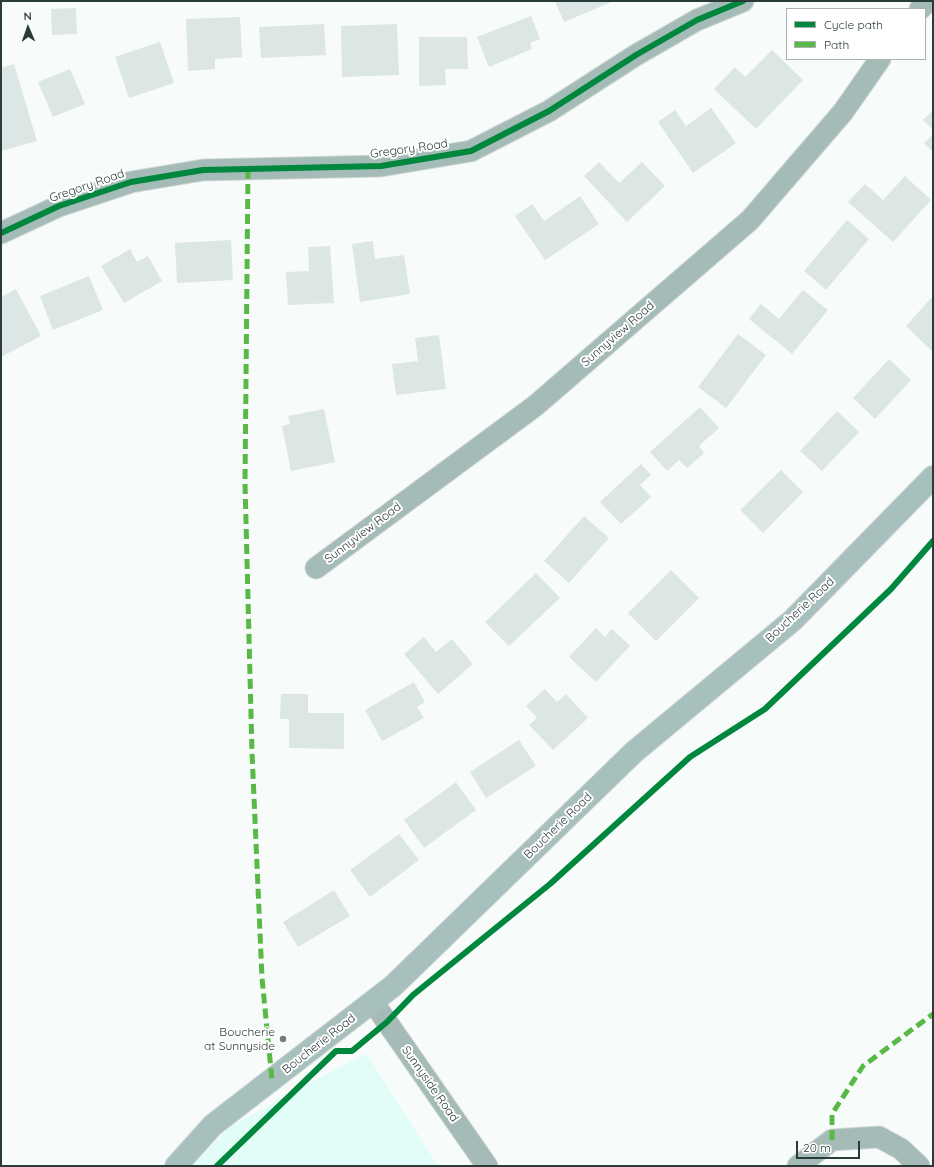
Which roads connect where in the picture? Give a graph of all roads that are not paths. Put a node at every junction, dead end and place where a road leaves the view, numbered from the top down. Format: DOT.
graph roads {
  1 [pos="743,1"];
  2 [pos="879,60"];
  3 [pos="1,233"];
  4 [pos="933,477"];
  5 [pos="316,568"];
  6 [pos="373,1002"];
  7 [pos="176,1166"];
  8 [pos="487,1166"];
  9 [pos="798,1166"];
  10 [pos="919,1166"];
  1 -- 3 [label="street, Gregory Road"];
  2 -- 5 [label="street, Sunnyview Road"];
  4 -- 6 [label="main road, Boucherie Road"];
  6 -- 7 [label="main road, Boucherie Road"];
  6 -- 8 [label="street, Sunnyside Road"];
  9 -- 10 [label="street"];
}
